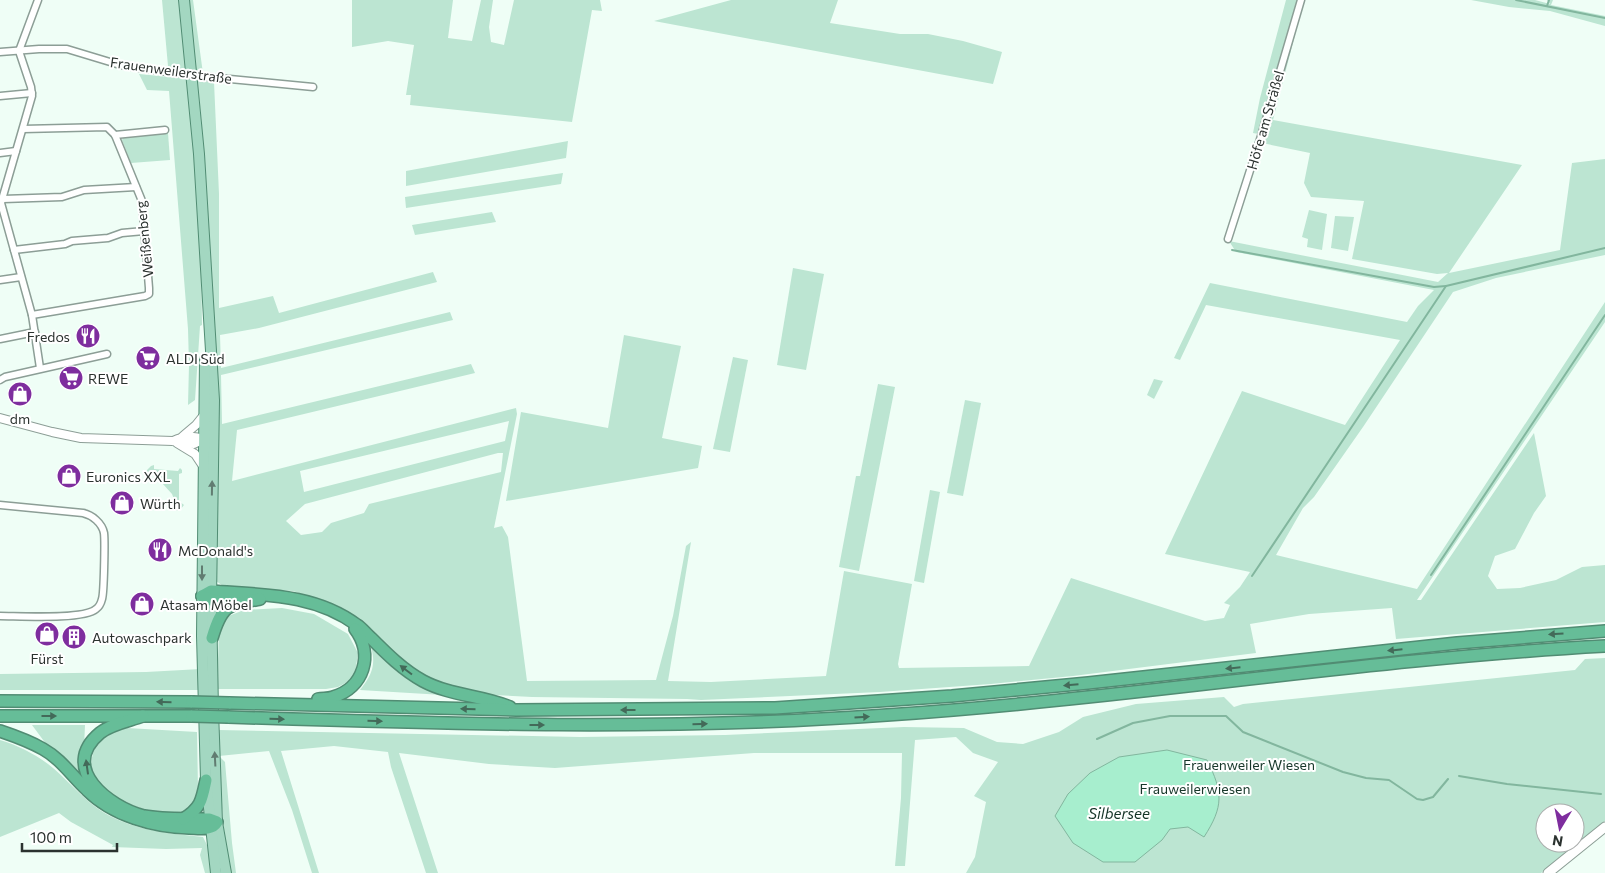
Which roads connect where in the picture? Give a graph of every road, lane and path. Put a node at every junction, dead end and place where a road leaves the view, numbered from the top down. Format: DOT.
graph roads {
  1 [pos="38,0"];
  2 [pos="184,0"];
  3 [pos="1301,0"];
  4 [pos="19,50"];
  5 [pos="0,52"];
  6 [pos="313,87"];
  7 [pos="32,93"];
  8 [pos="0,96"];
  9 [pos="23,129"];
  10 [pos="165,130"];
  11 [pos="115,135"];
  12 [pos="16,152"];
  13 [pos="0,153"];
  14 [pos="136,187"];
  15 [pos="2,202"];
  16 [pos="144,231"];
  17 [pos="1228,239"];
  18 [pos="14,250"];
  19 [pos="21,277"];
  20 [pos="0,280"];
  21 [pos="206,291"];
  22 [pos="32,315"];
  23 [pos="35,332"];
  24 [pos="0,339"];
  25 [pos="107,354"];
  26 [pos="40,368"];
  27 [pos="0,380"];
  28 [pos="204,415"];
  29 [pos="0,418"];
  30 [pos="183,436"];
  31 [pos="210,438"];
  32 [pos="173,441"];
  33 [pos="204,468"];
  34 [pos="0,504"];
  35 [pos="208,596"];
  36 [pos="276,596"];
  37 [pos="236,603"];
  38 [pos="0,616"];
  39 [pos="348,620"];
  40 [pos="1605,631"];
  41 [pos="212,638"];
  42 [pos="1605,646"];
  43 [pos="0,701"];
  44 [pos="274,704"];
  45 [pos="516,710"];
  46 [pos="0,716"];
  47 [pos="143,716"];
  48 [pos="0,731"];
  49 [pos="206,780"];
  50 [pos="183,819"];
  51 [pos="212,823"];
  52 [pos="1605,828"];
  53 [pos="216,873"];
  54 [pos="226,873"];
  55 [pos="1548,873"];
  1 -- 4 [label="street"];
  2 -- 21 [label="main road"];
  3 -- 17 [label="street, Höfe am Sträßel"];
  4 -- 5 [label="street, Frauenweilerstraße"];
  4 -- 6 [label="street, Frauenweilerstraße, bridge"];
  4 -- 7 [label="street"];
  7 -- 8 [label="street"];
  7 -- 9 [label="street"];
  9 -- 11 [label="street"];
  9 -- 12 [label="street"];
  10 -- 11 [label="street"];
  11 -- 14 [label="street, Weißenberg"];
  12 -- 13 [label="street"];
  12 -- 15 [label="street"];
  14 -- 15 [label="street"];
  14 -- 16 [label="street, Weißenberg"];
  15 -- 18 [label="street"];
  16 -- 18 [label="street"];
  16 -- 22 [label="street, Weißenberg"];
  18 -- 19 [label="street"];
  19 -- 20 [label="street"];
  19 -- 22 [label="street"];
  21 -- 28 [label="main road"];
  21 -- 31 [label="main road"];
  22 -- 23 [label="street"];
  23 -- 24 [label="street"];
  23 -- 26 [label="street"];
  25 -- 26 [label="street"];
  26 -- 27 [label="street"];
  28 -- 30 [label="street"];
  28 -- 31 [label="main road"];
  29 -- 32 [label="street"];
  30 -- 31 [label="street"];
  30 -- 32 [label="street"];
  31 -- 32 [label="street"];
  31 -- 33 [label="main road"];
  35 -- 31 [label="main road, one-way"];
  32 -- 33 [label="street"];
  33 -- 35 [label="main road, one-way"];
  34 -- 38 [label="street"];
  35 -- 36 [label="highway"];
  35 -- 37 [label="highway"];
  35 -- 41 [label="main road"];
  35 -- 49 [label="main road"];
  36 -- 37 [label="highway"];
  36 -- 39 [label="highway"];
  37 -- 41 [label="highway"];
  39 -- 44 [label="highway"];
  45 -- 39 [label="highway, one-way"];
  40 -- 45 [label="highway, one-way"];
  51 -- 41 [label="main road, one-way"];
  47 -- 42 [label="highway, one-way, bridge"];
  44 -- 43 [label="highway, one-way, bridge"];
  45 -- 44 [label="highway, one-way"];
  46 -- 47 [label="highway, one-way"];
  50 -- 47 [label="highway, one-way"];
  48 -- 51 [label="highway"];
  49 -- 50 [label="highway"];
  49 -- 51 [label="main road"];
  50 -- 51 [label="highway"];
  51 -- 53 [label="main road"];
  51 -- 54 [label="main road"];
  52 -- 55 [label="main road"];
}
